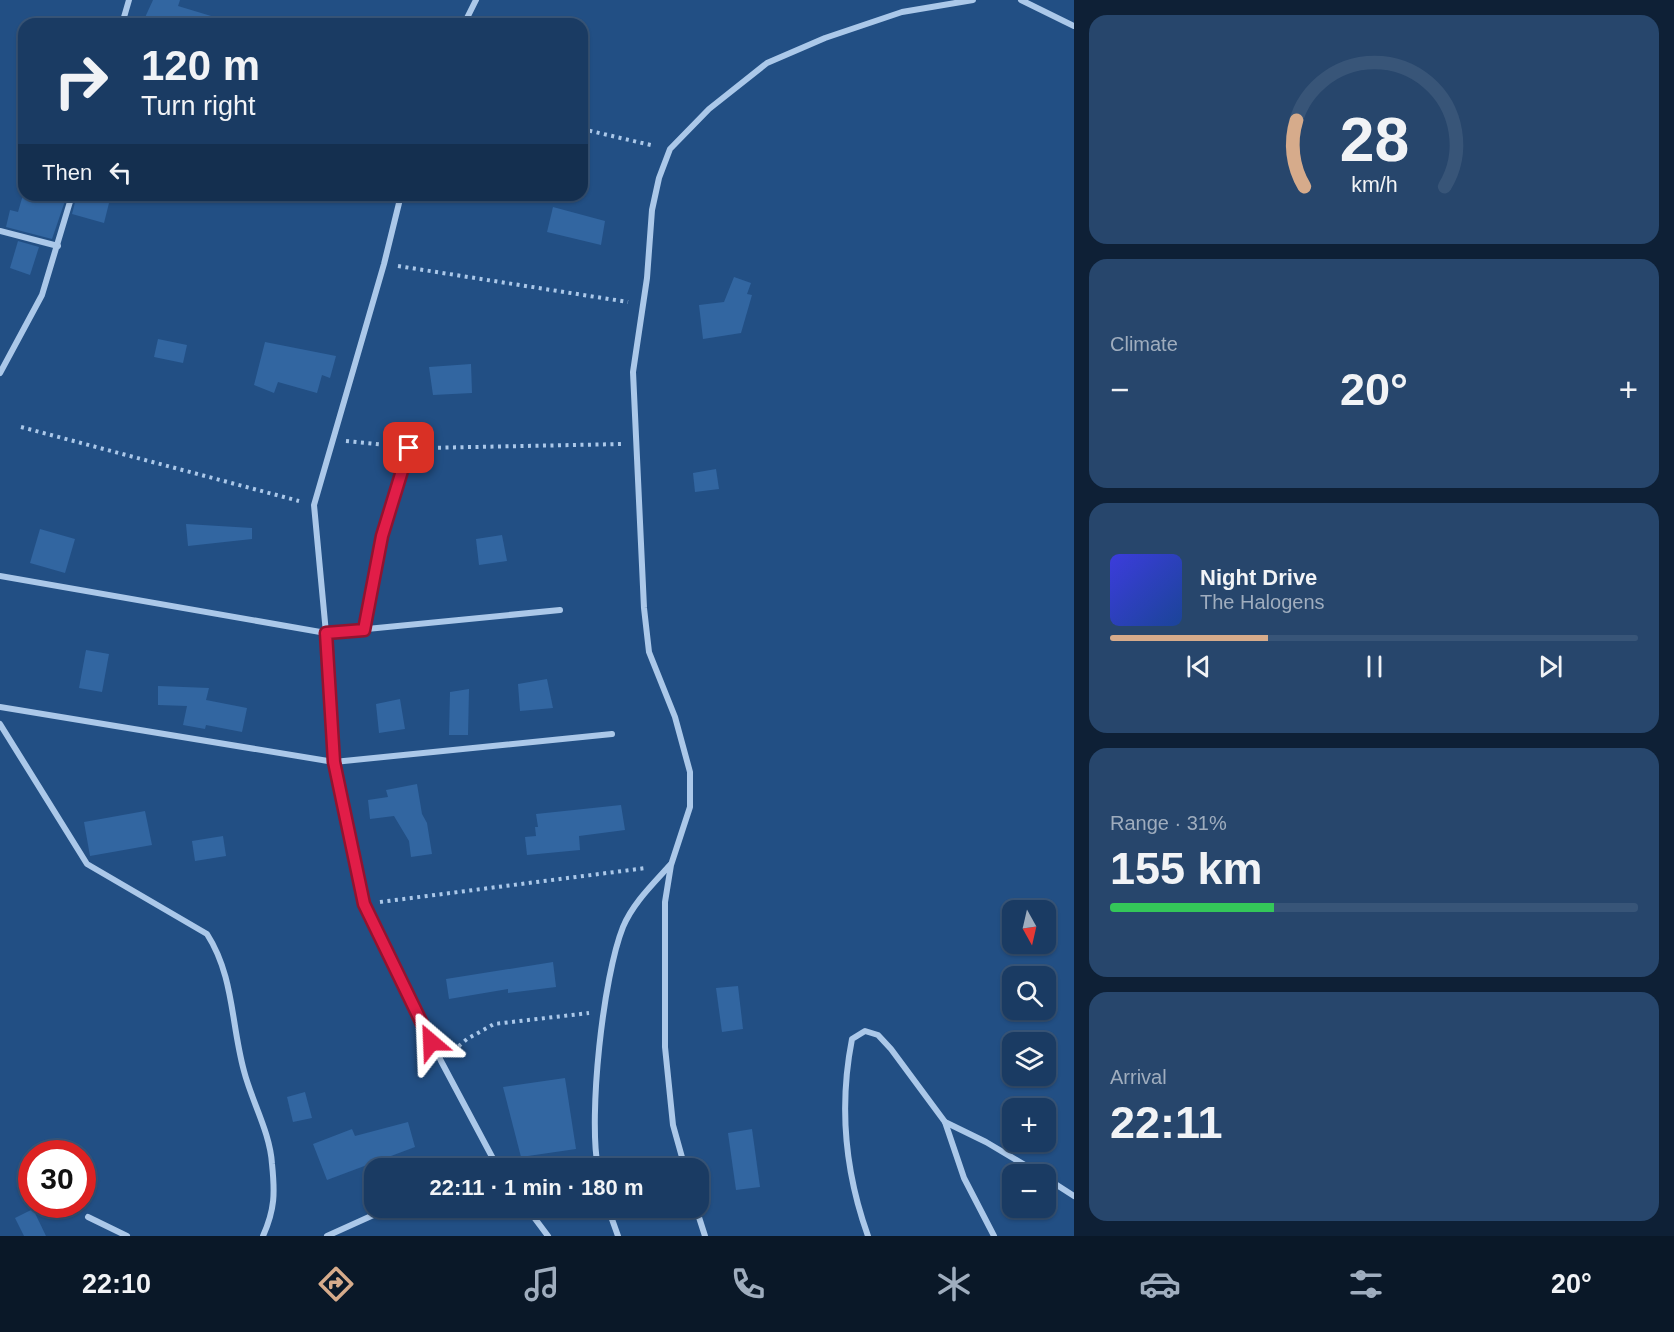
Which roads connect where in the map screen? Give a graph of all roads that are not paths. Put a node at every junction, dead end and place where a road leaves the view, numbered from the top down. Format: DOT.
graph roads {
  1 [pos="129,0"];
  2 [pos="476,0"];
  3 [pos="973,0"];
  4 [pos="1021,0"];
  5 [pos="124,18"];
  6 [pos="467,18"];
  7 [pos="1074,26"];
  8 [pos="70,201"];
  9 [pos="400,201"];
  10 [pos="0,231"];
  11 [pos="58,246"];
  12 [pos="0,373"];
  13 [pos="409,448"];
  14 [pos="0,576"];
  15 [pos="560,610"];
  16 [pos="364,630"];
  17 [pos="326,633"];
  18 [pos="0,706"];
  19 [pos="0,724"];
  20 [pos="612,734"];
  21 [pos="334,762"];
  22 [pos="670,865"];
  23 [pos="945,1122"];
  24 [pos="491,1158"];
  25 [pos="597,1158"];
  26 [pos="682,1158"];
  27 [pos="1023,1164"];
  28 [pos="1056,1184"];
  29 [pos="1074,1196"];
  30 [pos="92,1218"];
  31 [pos="367,1218"];
  32 [pos="534,1218"];
  33 [pos="612,1218"];
  34 [pos="699,1218"];
  35 [pos="127,1236"];
  36 [pos="263,1236"];
  37 [pos="327,1236"];
  38 [pos="548,1236"];
  39 [pos="618,1236"];
  40 [pos="705,1236"];
  41 [pos="868,1236"];
  42 [pos="994,1236"];
  1 -- 5 [label="street"];
  2 -- 6 [label="street"];
  3 -- 22 [label="street"];
  4 -- 7 [label="street"];
  8 -- 11 [label="street"];
  9 -- 17 [label="street"];
  10 -- 11 [label="street"];
  11 -- 12 [label="street"];
  13 -- 16 [label="street"];
  14 -- 17 [label="street"];
  15 -- 16 [label="street"];
  16 -- 17 [label="street"];
  17 -- 21 [label="street"];
  18 -- 21 [label="street"];
  19 -- 36 [label="street"];
  20 -- 21 [label="street"];
  21 -- 24 [label="street"];
  22 -- 25 [label="street"];
  22 -- 26 [label="street"];
  23 -- 27 [label="street"];
  23 -- 41 [label="street"];
  23 -- 42 [label="street"];
  28 -- 29 [label="street"];
  30 -- 35 [label="street"];
  31 -- 37 [label="street"];
  32 -- 38 [label="street"];
  33 -- 39 [label="street"];
  34 -- 40 [label="street"];
}
